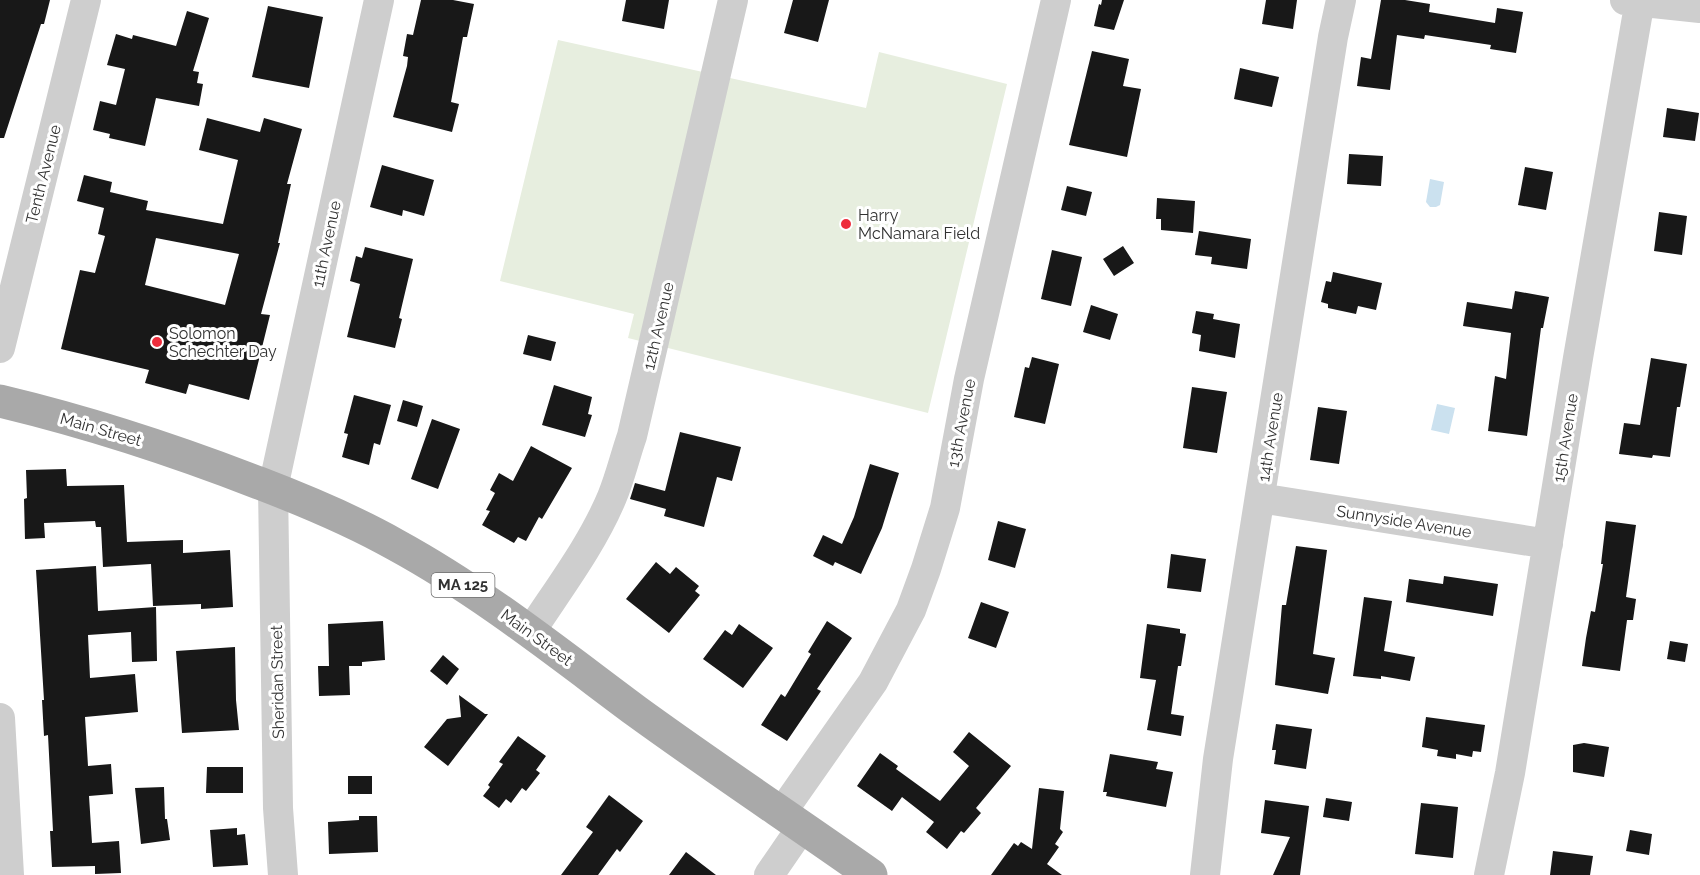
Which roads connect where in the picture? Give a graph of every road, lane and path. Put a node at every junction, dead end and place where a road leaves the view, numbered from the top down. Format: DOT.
graph roads {
  1 [pos="86,0"];
  2 [pos="379,0"];
  3 [pos="732,0"];
  4 [pos="1056,0"];
  5 [pos="1341,0"];
  6 [pos="1635,1"];
  7 [pos="1700,8"];
  8 [pos="0,348"];
  9 [pos="0,401"];
  10 [pos="273,488"];
  11 [pos="1260,498"];
  12 [pos="1548,544"];
  13 [pos="531,631"];
  14 [pos="0,718"];
  15 [pos="792,820"];
  16 [pos="9,875"];
  17 [pos="283,875"];
  18 [pos="769,875"];
  19 [pos="871,875"];
  20 [pos="1205,875"];
  21 [pos="1489,875"];
  1 -- 8 [label="street, Tenth Avenue"];
  2 -- 10 [label="street, 11th Avenue"];
  3 -- 13 [label="street, 12th Avenue"];
  4 -- 15 [label="street, 13th Avenue"];
  5 -- 11 [label="street, 14th Avenue"];
  6 -- 7 [label="street"];
  6 -- 12 [label="street, 15th Avenue"];
  9 -- 10 [label="main road, Main Street / MA 125"];
  10 -- 13 [label="main road, Main Street / MA 125"];
  10 -- 17 [label="street, Sheridan Street"];
  11 -- 12 [label="street, Sunnyside Avenue"];
  11 -- 20 [label="street, 14th Avenue"];
  12 -- 21 [label="street, 15th Avenue"];
  13 -- 15 [label="main road, Main Street / MA 125"];
  14 -- 16 [label="street"];
  15 -- 18 [label="street, 13th Avenue"];
  15 -- 19 [label="main road, Main Street / MA 125"];
}
